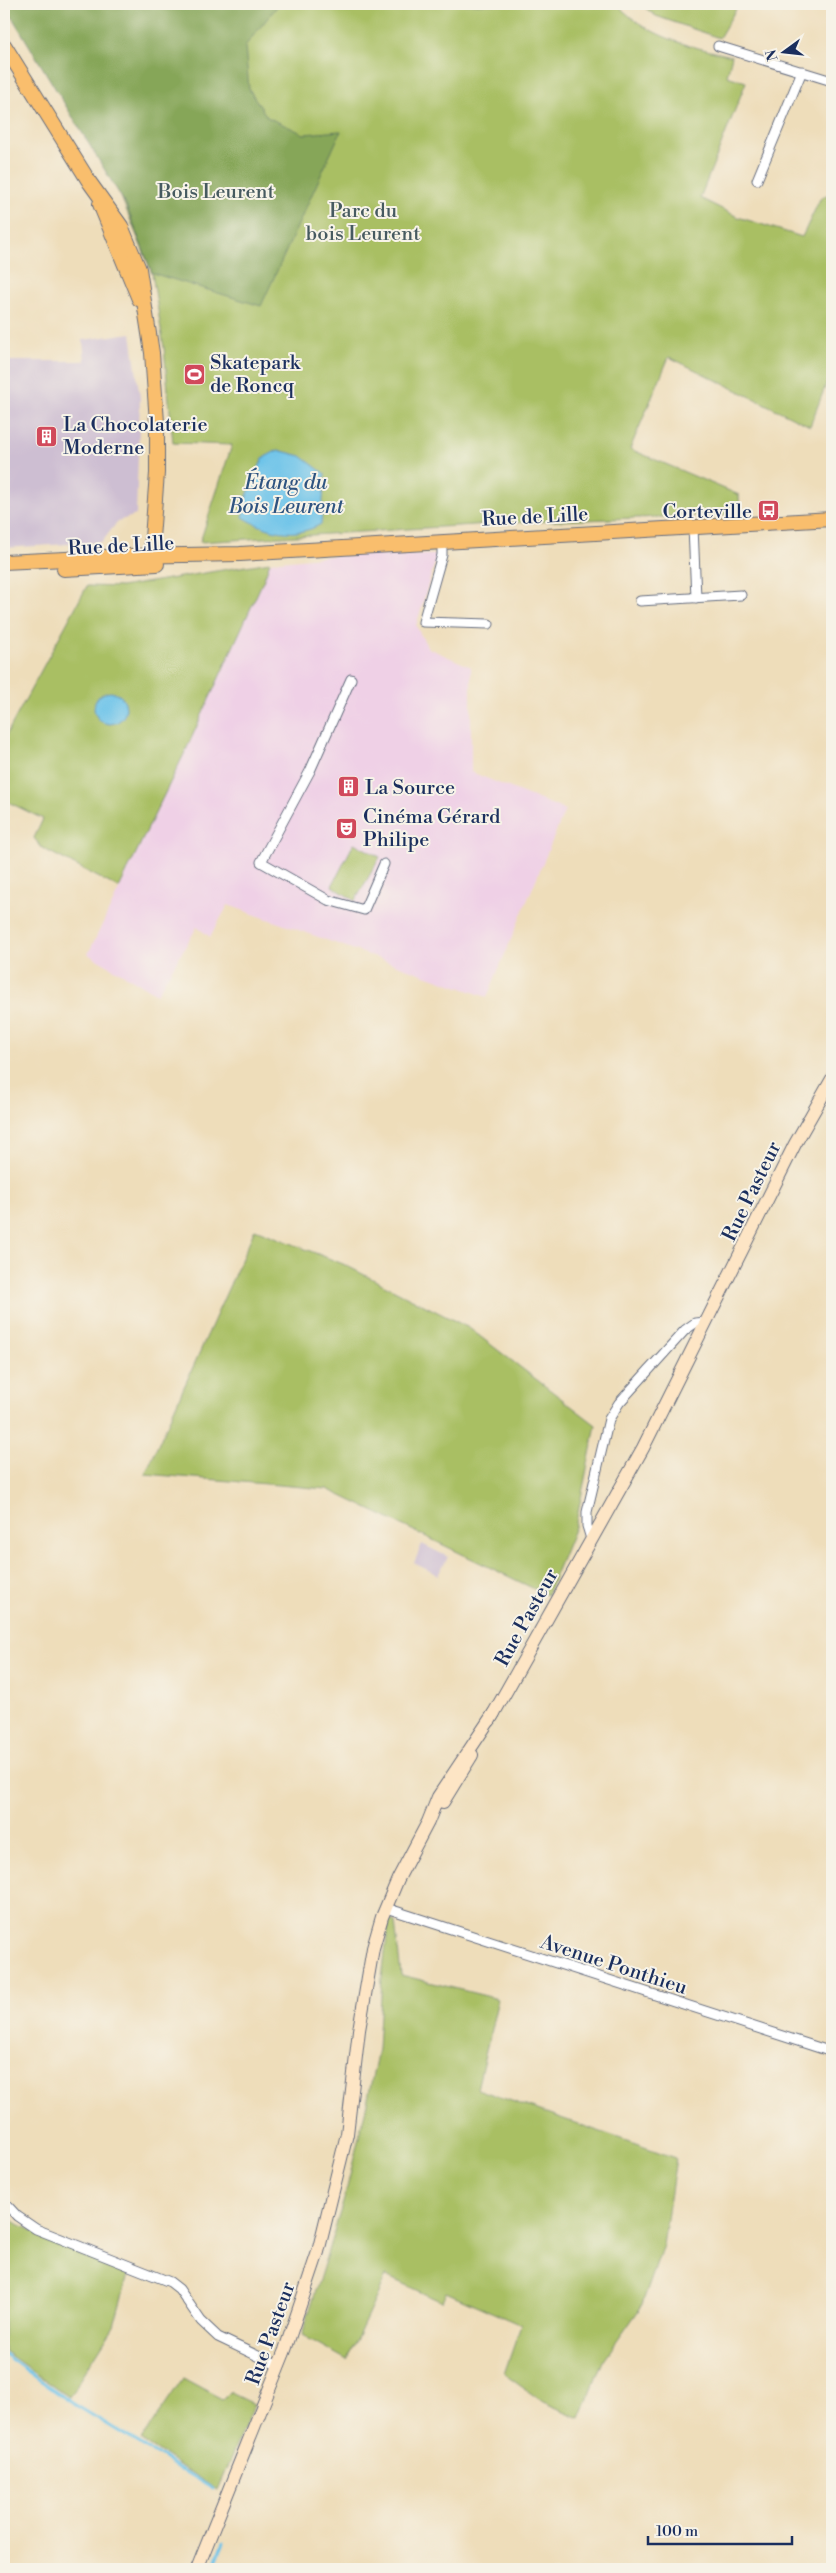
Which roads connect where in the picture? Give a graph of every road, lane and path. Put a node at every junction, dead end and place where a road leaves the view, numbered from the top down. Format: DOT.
graph roads {
  1 [pos="4,45"];
  2 [pos="718,46"];
  3 [pos="802,71"];
  4 [pos="832,81"];
  5 [pos="757,180"];
  6 [pos="832,519"];
  7 [pos="693,527"];
  8 [pos="442,541"];
  9 [pos="150,560"];
  10 [pos="4,562"];
  11 [pos="4,571"];
  12 [pos="741,595"];
  13 [pos="696,598"];
  14 [pos="640,601"];
  15 [pos="489,624"];
  16 [pos="351,679"];
  17 [pos="384,864"];
  18 [pos="832,1079"];
  19 [pos="707,1322"];
  20 [pos="592,1539"];
  21 [pos="386,1908"];
  22 [pos="832,2052"];
  23 [pos="5,2203"];
  24 [pos="278,2366"];
  25 [pos="197,2569"];
  1 -- 9 [label="main road"];
  2 -- 3 [label="street"];
  3 -- 4 [label="street"];
  3 -- 5 [label="street"];
  6 -- 7 [label="main road, Rue de Lille"];
  7 -- 8 [label="main road, Rue de Lille"];
  7 -- 13 [label="street"];
  8 -- 9 [label="main road, Rue de Lille"];
  8 -- 15 [label="street"];
  9 -- 10 [label="main road, Rue de Lille"];
  9 -- 11 [label="main road, Rue de Lille"];
  12 -- 13 [label="street"];
  13 -- 14 [label="street"];
  16 -- 17 [label="street"];
  18 -- 19 [label="main road, Rue Pasteur"];
  19 -- 20 [label="main road, Rue Pasteur"];
  19 -- 20 [label="street"];
  20 -- 21 [label="main road, Rue Pasteur"];
  21 -- 22 [label="street, Avenue Ponthieu"];
  21 -- 24 [label="main road, Rue Pasteur"];
  23 -- 24 [label="street"];
  24 -- 25 [label="main road, Rue Pasteur"];
}
